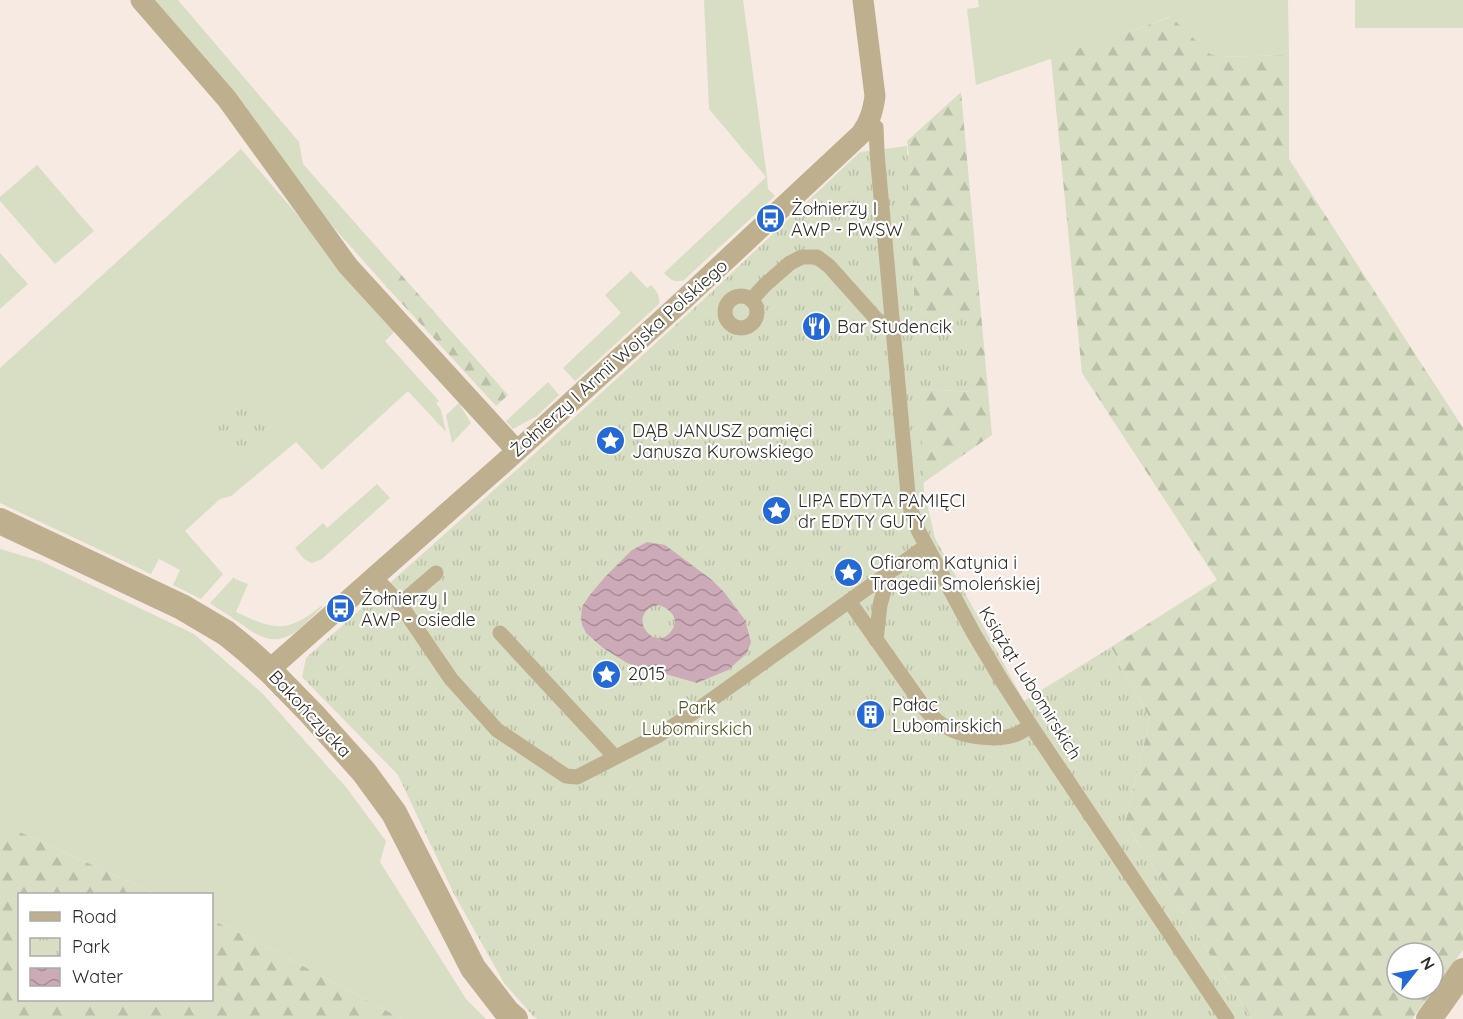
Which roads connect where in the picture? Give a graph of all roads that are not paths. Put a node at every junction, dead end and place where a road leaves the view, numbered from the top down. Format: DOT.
graph roads {
  1 [pos="141,0"];
  2 [pos="862,0"];
  3 [pos="869,122"];
  4 [pos="752,300"];
  5 [pos="893,322"];
  6 [pos="517,451"];
  7 [pos="0,520"];
  8 [pos="926,546"];
  9 [pos="889,572"];
  10 [pos="436,573"];
  11 [pos="375,577"];
  12 [pos="849,601"];
  13 [pos="400,604"];
  14 [pos="500,633"];
  15 [pos="876,640"];
  16 [pos="270,670"];
  17 [pos="1031,726"];
  18 [pos="615,758"];
  19 [pos="1463,971"];
  20 [pos="515,1019"];
  21 [pos="1227,1019"];
  22 [pos="1429,1019"];
  1 -- 6 [label="street"];
  2 -- 3 [label="street, Żołnierzy I Armii Wojska Polskiego"];
  3 -- 5 [label="street, Książąt Lubomirskich"];
  3 -- 6 [label="street, Żołnierzy I Armii Wojska Polskiego"];
  4 -- 5 [label="street"];
  5 -- 8 [label="street, Książąt Lubomirskich"];
  6 -- 11 [label="street, Żołnierzy I Armii Wojska Polskiego"];
  7 -- 16 [label="street, Bakończycka"];
  8 -- 9 [label="street"];
  8 -- 17 [label="street, Książąt Lubomirskich"];
  9 -- 12 [label="street"];
  9 -- 15 [label="street"];
  10 -- 13 [label="street"];
  11 -- 13 [label="street"];
  11 -- 16 [label="street, Żołnierzy I Armii Wojska Polskiego"];
  12 -- 15 [label="street"];
  12 -- 18 [label="street"];
  13 -- 18 [label="street"];
  14 -- 18 [label="street"];
  15 -- 17 [label="street"];
  16 -- 20 [label="street, Bakończycka"];
  17 -- 21 [label="street, Książąt Lubomirskich"];
  19 -- 22 [label="street"];
}
